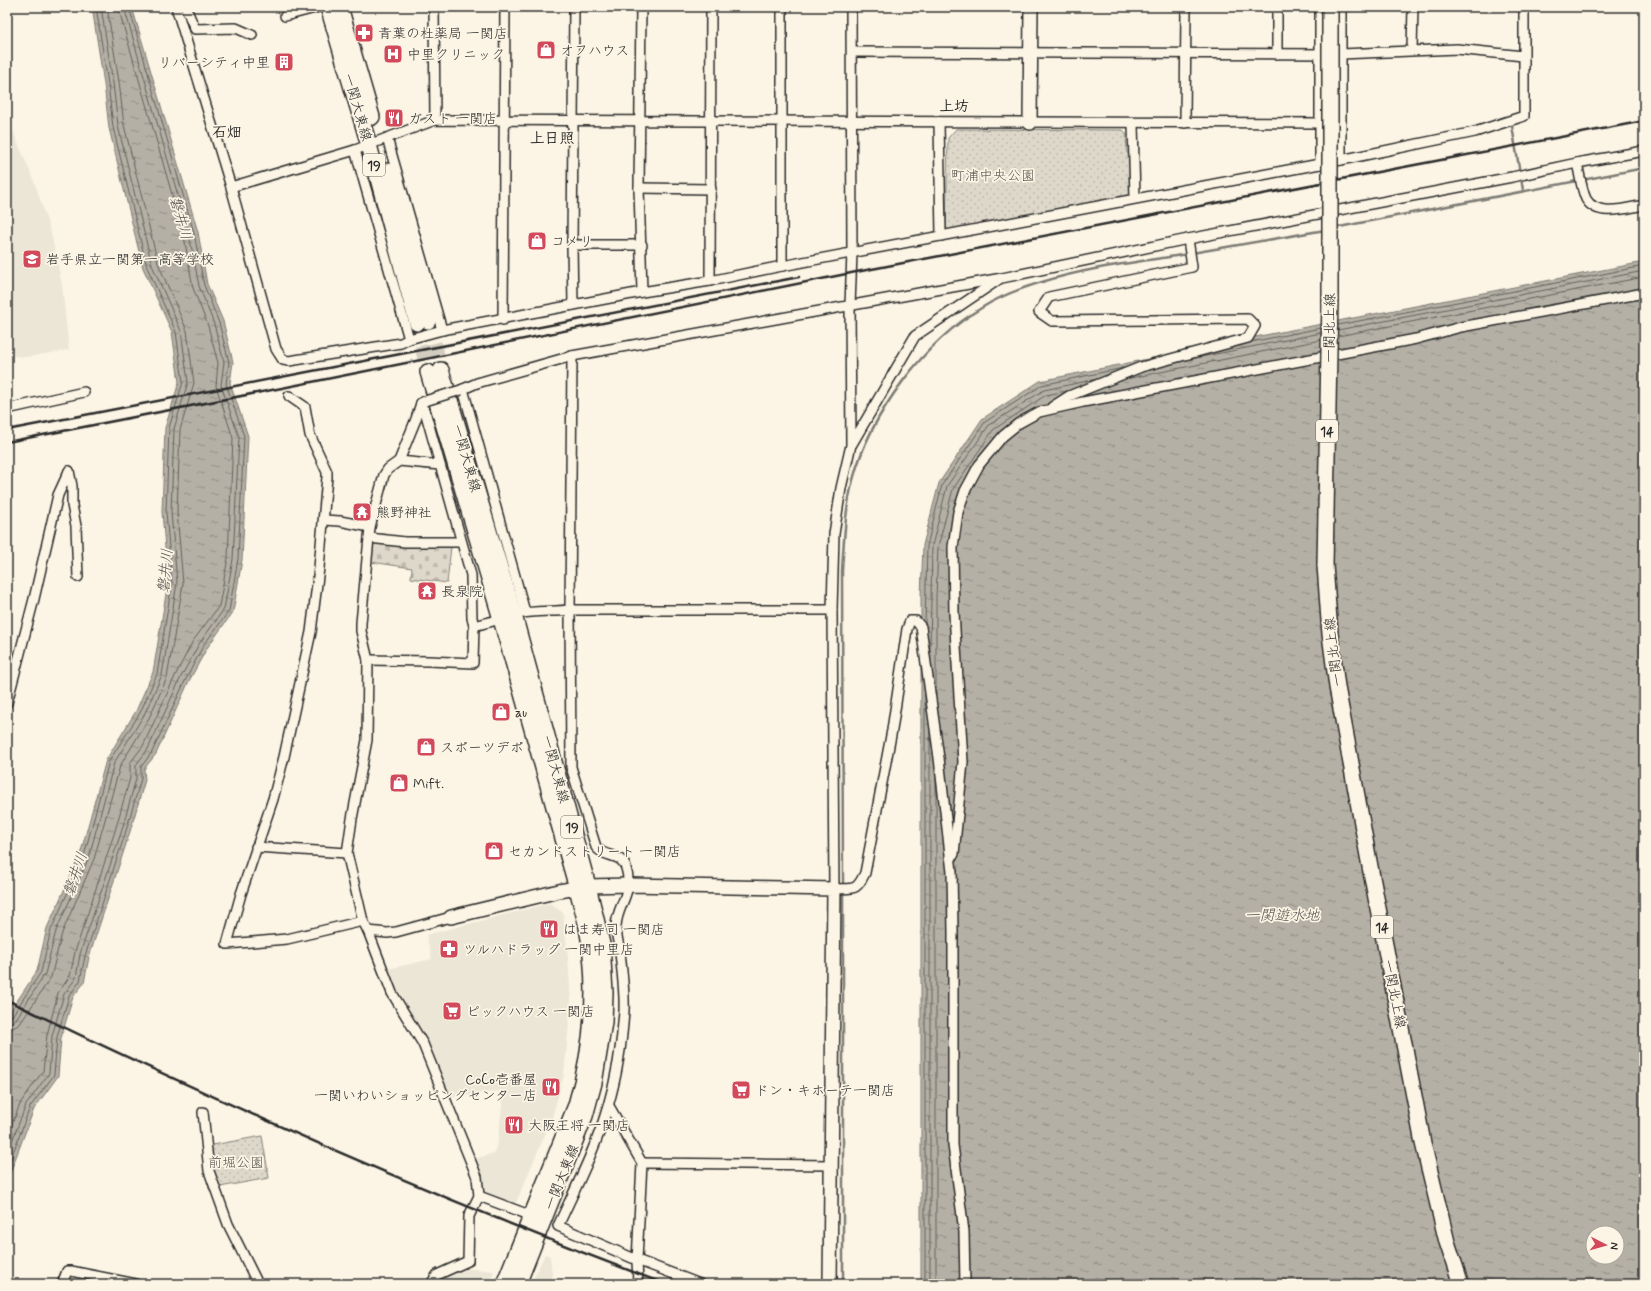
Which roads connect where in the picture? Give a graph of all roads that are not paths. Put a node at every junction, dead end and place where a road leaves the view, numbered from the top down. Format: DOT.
graph roads {
  1 [pos="176,7"];
  2 [pos="186,7"];
  3 [pos="319,7"];
  4 [pos="328,7"];
  5 [pos="340,7"];
  6 [pos="434,7"];
  7 [pos="504,7"];
  8 [pos="574,7"];
  9 [pos="641,7"];
  10 [pos="711,7"];
  11 [pos="782,7"];
  12 [pos="851,7"];
  13 [pos="1031,7"];
  14 [pos="1186,7"];
  15 [pos="1277,7"];
  16 [pos="1320,7"];
  17 [pos="1330,7"];
  18 [pos="1341,7"];
  19 [pos="1413,7"];
  20 [pos="1524,7"];
  21 [pos="285,16"];
  22 [pos="179,20"];
  23 [pos="252,35"];
  24 [pos="1412,50"];
  25 [pos="852,52"];
  26 [pos="1030,53"];
  27 [pos="1186,54"];
  28 [pos="1277,54"];
  29 [pos="1320,54"];
  30 [pos="1341,54"];
  31 [pos="1523,56"];
  32 [pos="435,120"];
  33 [pos="503,121"];
  34 [pos="573,121"];
  35 [pos="640,121"];
  36 [pos="712,121"];
  37 [pos="781,122"];
  38 [pos="851,122"];
  39 [pos="939,122"];
  40 [pos="1030,123"];
  41 [pos="1185,123"];
  42 [pos="1134,124"];
  43 [pos="1320,124"];
  44 [pos="373,144"];
  45 [pos="1644,151"];
  46 [pos="1341,160"];
  47 [pos="1320,164"];
  48 [pos="1578,167"];
  49 [pos="231,187"];
  50 [pos="640,188"];
  51 [pos="711,189"];
  52 [pos="1135,198"];
  53 [pos="1644,205"];
  54 [pos="941,236"];
  55 [pos="1189,242"];
  56 [pos="572,245"];
  57 [pos="642,245"];
  58 [pos="852,253"];
  59 [pos="782,266"];
  60 [pos="1002,278"];
  61 [pos="710,281"];
  62 [pos="642,292"];
  63 [pos="1644,293"];
  64 [pos="573,305"];
  65 [pos="850,305"];
  66 [pos="503,320"];
  67 [pos="423,322"];
  68 [pos="442,330"];
  69 [pos="410,339"];
  70 [pos="572,356"];
  71 [pos="434,371"];
  72 [pos="462,390"];
  73 [pos="84,392"];
  74 [pos="289,396"];
  75 [pos="423,402"];
  76 [pos="7,409"];
  77 [pos="1049,410"];
  78 [pos="851,445"];
  79 [pos="399,461"];
  80 [pos="440,465"];
  81 [pos="324,520"];
  82 [pos="370,527"];
  83 [pos="369,538"];
  84 [pos="461,542"];
  85 [pos="78,577"];
  86 [pos="570,610"];
  87 [pos="832,610"];
  88 [pos="513,616"];
  89 [pos="474,626"];
  90 [pos="368,660"];
  91 [pos="7,702"];
  92 [pos="256,847"];
  93 [pos="347,853"];
  94 [pos="952,872"];
  95 [pos="628,885"];
  96 [pos="582,887"];
  97 [pos="836,889"];
  98 [pos="451,917"];
  99 [pos="363,921"];
  100 [pos="368,931"];
  101 [pos="609,1106"];
  102 [pos="203,1112"];
  103 [pos="642,1163"];
  104 [pos="832,1166"];
  105 [pos="479,1196"];
  106 [pos="532,1216"];
  107 [pos="637,1260"];
  108 [pos="62,1284"];
  109 [pos="136,1284"];
  110 [pos="258,1284"];
  111 [pos="431,1284"];
  112 [pos="504,1284"];
  113 [pos="518,1284"];
  114 [pos="638,1284"];
  115 [pos="700,1284"];
  116 [pos="830,1284"];
  117 [pos="965,1284"];
  118 [pos="1461,1284"];
  1 -- 22 [label="street"];
  2 -- 22 [label="street"];
  2 -- 23 [label="street"];
  3 -- 21 [label="street"];
  4 -- 44 [label="main road, 一関大東線 / 19"];
  5 -- 44 [label="main road, 一関大東線 / 19"];
  6 -- 32 [label="street"];
  7 -- 33 [label="street"];
  8 -- 34 [label="street"];
  9 -- 35 [label="street"];
  10 -- 36 [label="street"];
  11 -- 37 [label="street"];
  12 -- 25 [label="street"];
  13 -- 26 [label="street"];
  14 -- 27 [label="street"];
  15 -- 28 [label="street"];
  16 -- 29 [label="street"];
  17 -- 118 [label="main road, 一関北上線 / 14, bridge"];
  18 -- 30 [label="street"];
  19 -- 24 [label="street"];
  20 -- 31 [label="street"];
  22 -- 49 [label="street"];
  24 -- 30 [label="street"];
  24 -- 31 [label="street"];
  25 -- 26 [label="street"];
  25 -- 38 [label="street"];
  26 -- 27 [label="street"];
  26 -- 40 [label="street"];
  27 -- 28 [label="street"];
  27 -- 41 [label="street"];
  28 -- 29 [label="street"];
  29 -- 30 [label="street"];
  29 -- 43 [label="street"];
  30 -- 46 [label="street"];
  31 -- 46 [label="street"];
  32 -- 33 [label="street"];
  32 -- 44 [label="street"];
  33 -- 34 [label="street"];
  33 -- 66 [label="street"];
  34 -- 35 [label="street"];
  34 -- 56 [label="street"];
  35 -- 36 [label="street"];
  35 -- 50 [label="street"];
  36 -- 37 [label="street"];
  36 -- 51 [label="street"];
  37 -- 38 [label="street"];
  37 -- 59 [label="street"];
  38 -- 39 [label="street"];
  38 -- 58 [label="street"];
  39 -- 40 [label="street"];
  39 -- 54 [label="street"];
  40 -- 42 [label="street"];
  41 -- 42 [label="street"];
  41 -- 43 [label="street"];
  42 -- 52 [label="street"];
  43 -- 47 [label="street"];
  44 -- 49 [label="street"];
  44 -- 67 [label="main road, 一関大東線 / 19"];
  44 -- 68 [label="street"];
  44 -- 69 [label="street"];
  45 -- 48 [label="street"];
  46 -- 47 [label="street"];
  47 -- 52 [label="street"];
  48 -- 53 [label="street"];
  48 -- 55 [label="street"];
  49 -- 69 [label="street"];
  50 -- 51 [label="street"];
  50 -- 57 [label="street"];
  51 -- 61 [label="street"];
  52 -- 54 [label="street"];
  54 -- 58 [label="street"];
  55 -- 60 [label="street"];
  55 -- 77 [label="street"];
  56 -- 57 [label="street"];
  56 -- 64 [label="street"];
  57 -- 62 [label="street"];
  58 -- 59 [label="street"];
  58 -- 65 [label="street"];
  59 -- 61 [label="street"];
  60 -- 65 [label="street"];
  60 -- 78 [label="street"];
  61 -- 62 [label="street"];
  62 -- 64 [label="street"];
  63 -- 77 [label="street"];
  64 -- 66 [label="street"];
  65 -- 70 [label="street"];
  65 -- 78 [label="street"];
  66 -- 68 [label="street"];
  68 -- 69 [label="street"];
  70 -- 72 [label="street"];
  70 -- 86 [label="street"];
  71 -- 88 [label="main road, 一関大東線 / 19"];
  72 -- 75 [label="street, bridge"];
  72 -- 88 [label="street"];
  73 -- 76 [label="street"];
  74 -- 81 [label="street"];
  75 -- 79 [label="street"];
  75 -- 80 [label="street"];
  77 -- 94 [label="street"];
  78 -- 87 [label="street"];
  79 -- 80 [label="street"];
  79 -- 82 [label="street"];
  80 -- 84 [label="street"];
  81 -- 82 [label="street"];
  81 -- 92 [label="street"];
  82 -- 83 [label="street"];
  83 -- 84 [label="street"];
  83 -- 90 [label="street"];
  84 -- 89 [label="street"];
  85 -- 91 [label="street"];
  86 -- 87 [label="street"];
  86 -- 88 [label="street"];
  86 -- 95 [label="street"];
  87 -- 97 [label="street"];
  88 -- 89 [label="street"];
  88 -- 96 [label="main road, 一関大東線 / 19"];
  89 -- 90 [label="street"];
  90 -- 93 [label="street"];
  92 -- 93 [label="street"];
  92 -- 99 [label="street"];
  93 -- 99 [label="street"];
  94 -- 97 [label="street"];
  94 -- 117 [label="street"];
  95 -- 96 [label="street"];
  95 -- 97 [label="street"];
  95 -- 101 [label="street"];
  96 -- 98 [label="street"];
  96 -- 106 [label="main road, 一関大東線 / 19"];
  96 -- 113 [label="main road, 一関大東線 / 19"];
  97 -- 104 [label="street"];
  98 -- 100 [label="street"];
  99 -- 100 [label="street"];
  100 -- 105 [label="street"];
  101 -- 103 [label="street"];
  101 -- 107 [label="street"];
  102 -- 110 [label="street"];
  103 -- 104 [label="street"];
  103 -- 107 [label="street"];
  104 -- 116 [label="street"];
  105 -- 106 [label="street"];
  105 -- 111 [label="street"];
  106 -- 112 [label="main road, 一関大東線 / 19"];
  107 -- 114 [label="street"];
  107 -- 115 [label="street"];
  108 -- 109 [label="street"];
}
